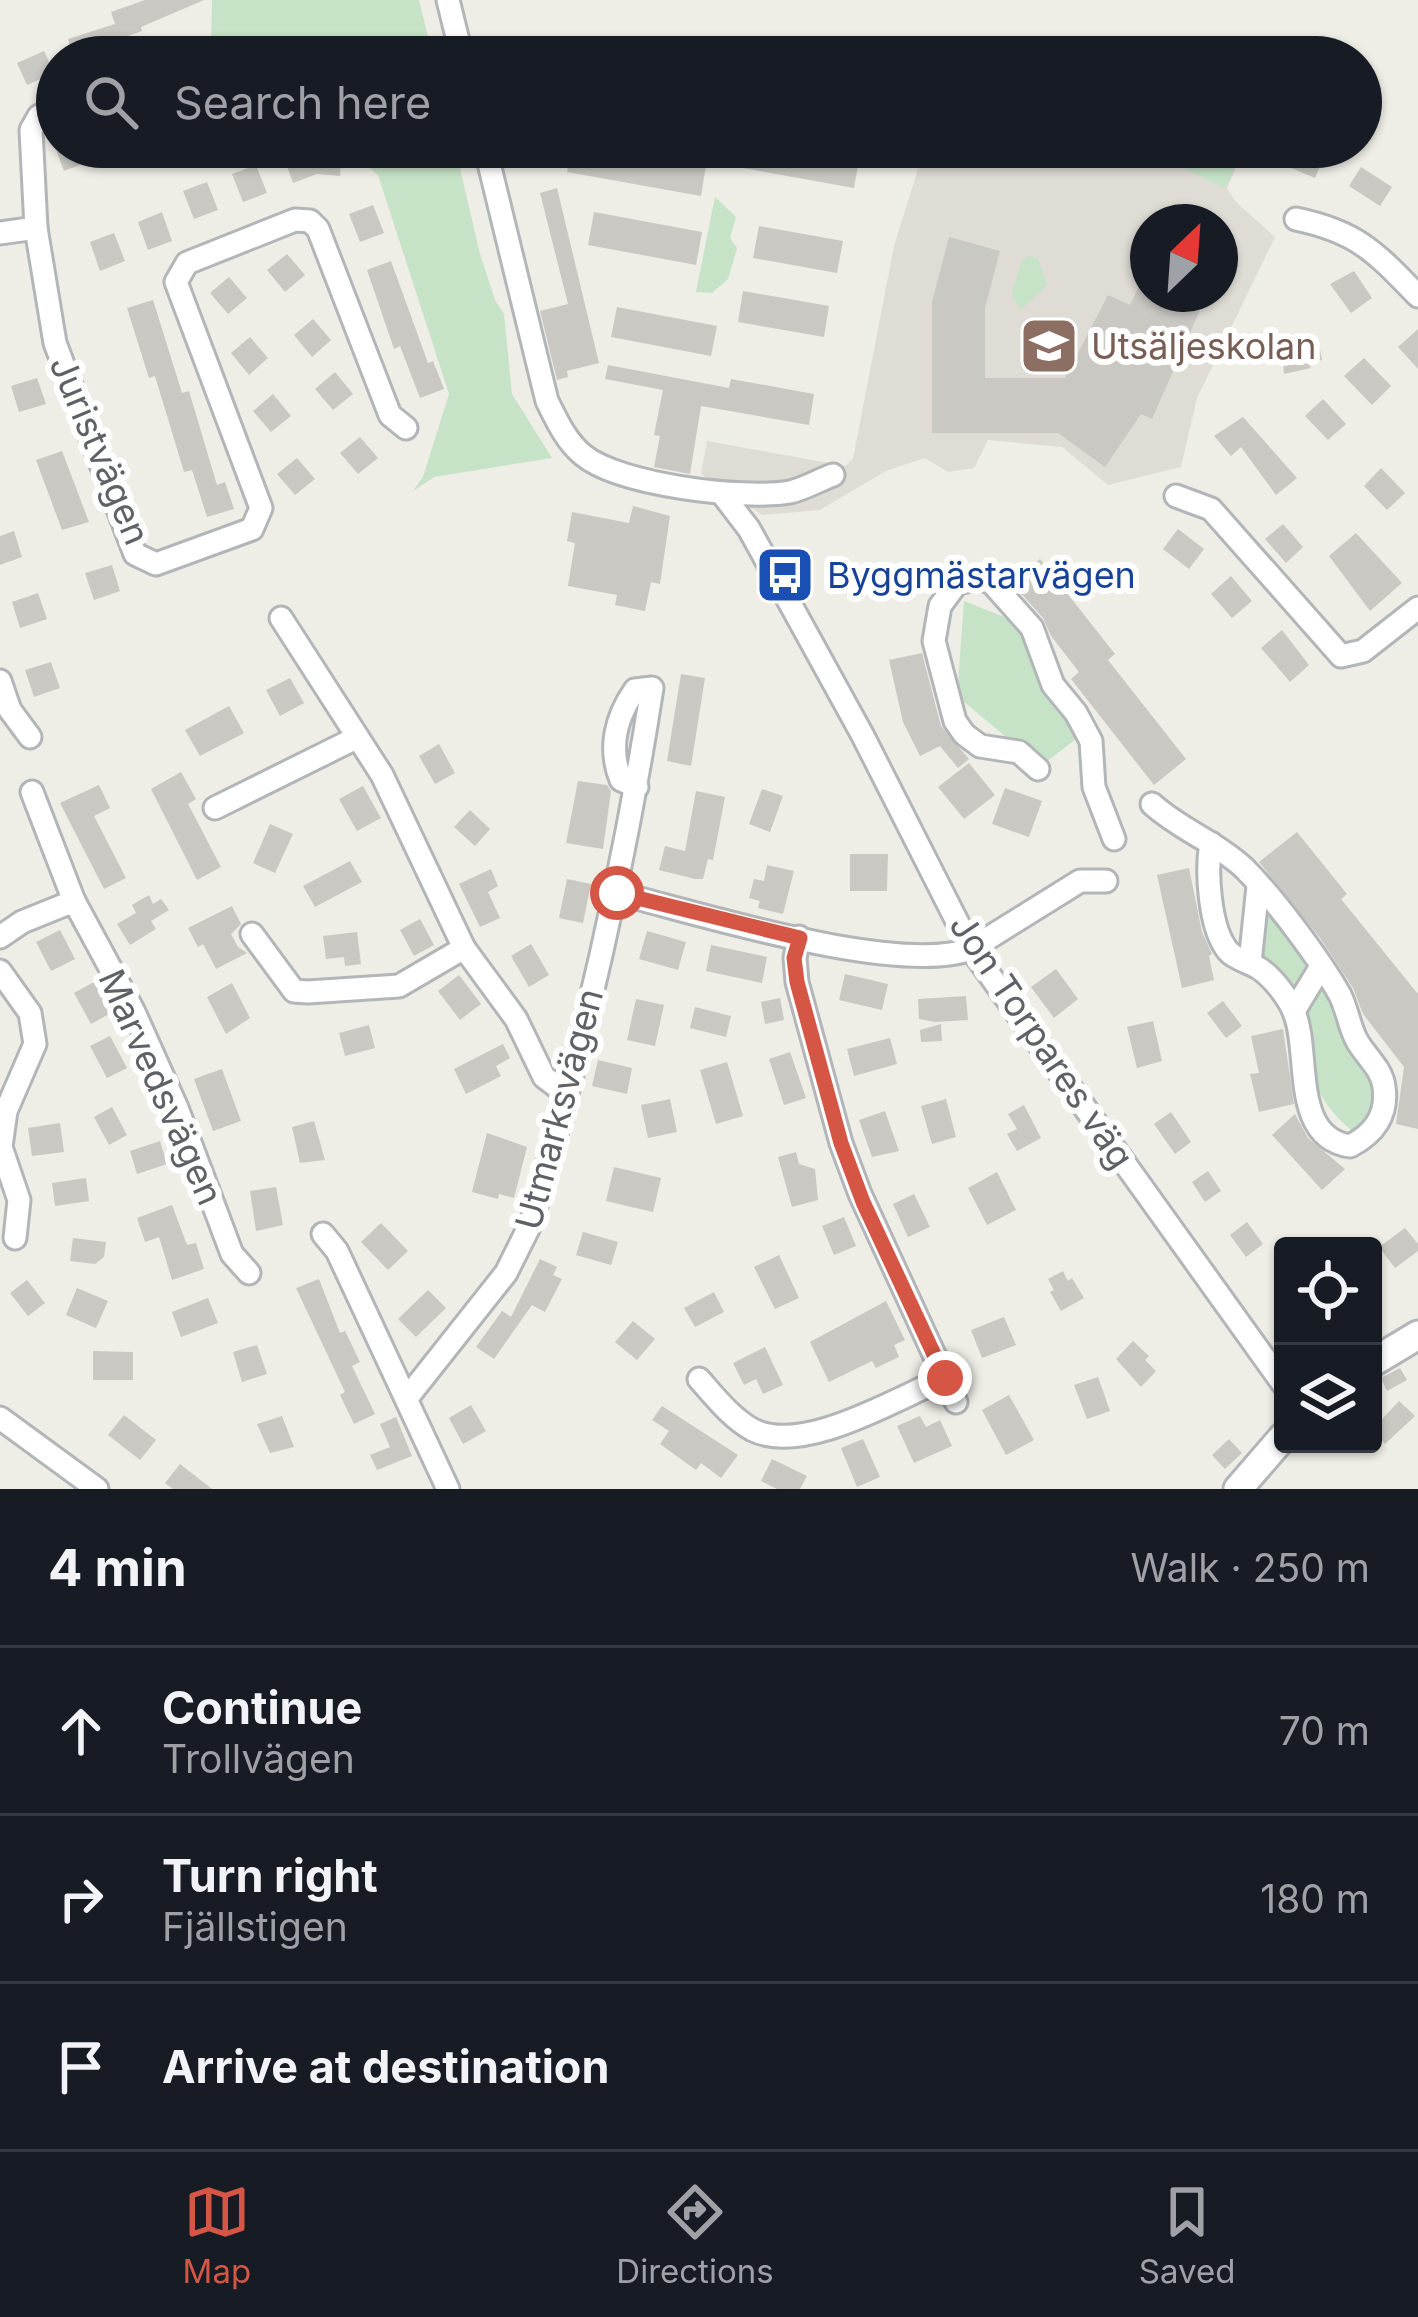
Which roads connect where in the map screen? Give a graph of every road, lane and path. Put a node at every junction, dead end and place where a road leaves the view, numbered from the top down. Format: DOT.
graph roads {
  1 [pos="448,0"];
  2 [pos="457,36"];
  3 [pos="36,121"];
  4 [pos="489,168"];
  5 [pos="1296,219"];
  6 [pos="36,228"];
  7 [pos="0,233"];
  8 [pos="1418,296"];
  9 [pos="406,428"];
  10 [pos="833,475"];
  11 [pos="723,495"];
  12 [pos="1176,496"];
  13 [pos="1418,608"];
  14 [pos="281,618"];
  15 [pos="0,681"];
  16 [pos="30,737"];
  17 [pos="356,738"];
  18 [pos="1038,769"];
  19 [pos="637,787"];
  20 [pos="32,792"];
  21 [pos="1153,804"];
  22 [pos="215,808"];
  23 [pos="1114,839"];
  24 [pos="1211,843"];
  25 [pos="1106,881"];
  26 [pos="1258,886"];
  27 [pos="617,893"];
  28 [pos="74,901"];
  29 [pos="252,934"];
  30 [pos="0,937"];
  31 [pos="800,938"];
  32 [pos="464,948"];
  33 [pos="971,949"];
  34 [pos="1250,963"];
  35 [pos="1320,968"];
  36 [pos="0,971"];
  37 [pos="1294,1011"];
  38 [pos="565,1093"];
  39 [pos="322,1234"];
  40 [pos="16,1238"];
  41 [pos="249,1273"];
  42 [pos="1418,1335"];
  43 [pos="1382,1357"];
  44 [pos="1274,1371"];
  45 [pos="945,1378"];
  46 [pos="699,1379"];
  47 [pos="407,1398"];
  48 [pos="956,1402"];
  49 [pos="0,1418"];
  50 [pos="1274,1447"];
  51 [pos="97,1489"];
  52 [pos="448,1489"];
  53 [pos="1238,1489"];
  1 -- 2 [label="street"];
  3 -- 6 [label="street"];
  4 -- 11 [label="street"];
  5 -- 8 [label="street"];
  6 -- 7 [label="street"];
  6 -- 9 [label="street, Juristvägen"];
  10 -- 11 [label="street"];
  11 -- 33 [label="street, Jon Torpares väg"];
  12 -- 13 [label="street"];
  14 -- 17 [label="street"];
  15 -- 16 [label="street"];
  17 -- 22 [label="street"];
  17 -- 32 [label="street"];
  18 -- 23 [label="street"];
  19 -- 27 [label="street, Utmarksvägen"];
  20 -- 28 [label="street, Marvedsvägen"];
  21 -- 24 [label="street"];
  24 -- 26 [label="street"];
  24 -- 34 [label="street"];
  25 -- 33 [label="street"];
  26 -- 34 [label="street"];
  26 -- 35 [label="street"];
  27 -- 31 [label="street"];
  27 -- 38 [label="street, Utmarksvägen"];
  28 -- 30 [label="street"];
  28 -- 41 [label="street, Marvedsvägen"];
  29 -- 32 [label="street"];
  31 -- 33 [label="street"];
  31 -- 45 [label="street"];
  32 -- 38 [label="street"];
  33 -- 44 [label="street, Jon Torpares väg"];
  34 -- 37 [label="street"];
  35 -- 37 [label="street"];
  35 -- 37 [label="street"];
  36 -- 40 [label="street"];
  38 -- 47 [label="street, Utmarksvägen"];
  39 -- 47 [label="street"];
  42 -- 43 [label="street"];
  45 -- 46 [label="street"];
  45 -- 48 [label="street"];
  47 -- 52 [label="street"];
  49 -- 51 [label="street"];
  50 -- 53 [label="street"];
}
